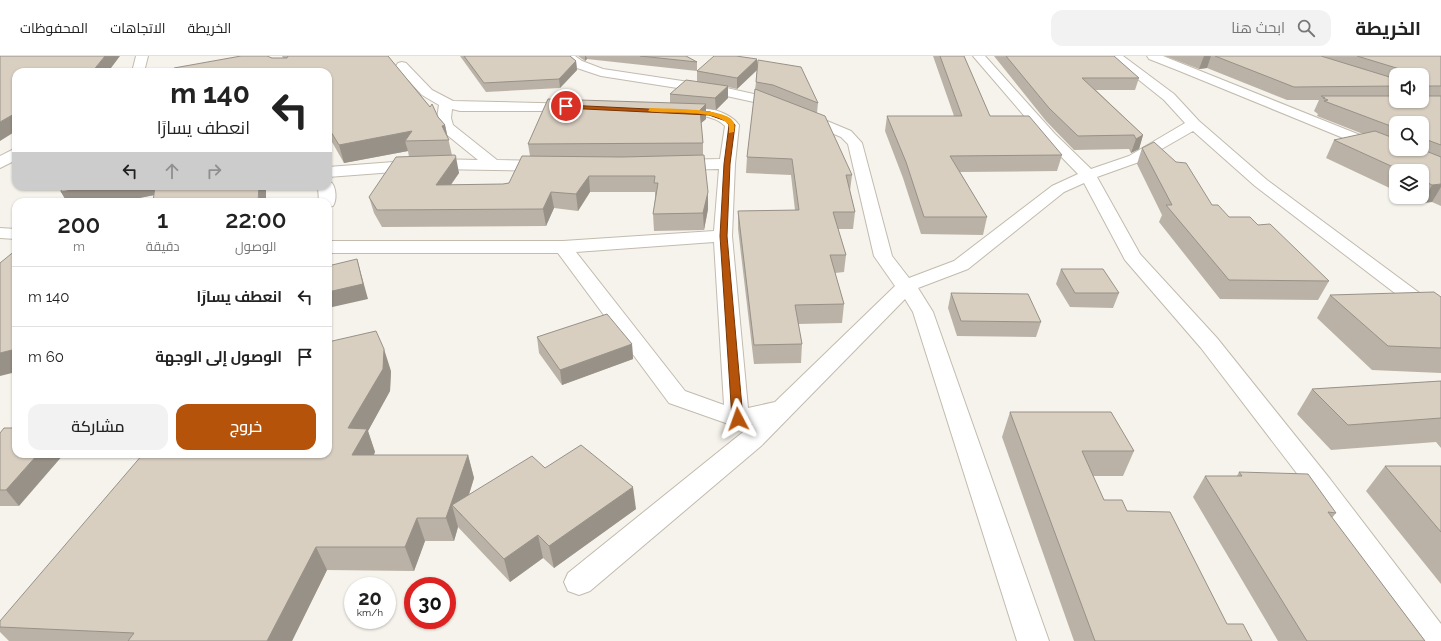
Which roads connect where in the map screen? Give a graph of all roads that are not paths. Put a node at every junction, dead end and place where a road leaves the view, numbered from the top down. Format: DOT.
graph roads {
  1 [pos="142,56"];
  2 [pos="568,56"];
  3 [pos="979,56"];
  4 [pos="1115,56"];
  5 [pos="1153,56"];
  6 [pos="402,66"];
  7 [pos="139,68"];
  8 [pos="446,105"];
  9 [pos="1277,106"];
  10 [pos="1308,106"];
  11 [pos="589,107"];
  12 [pos="659,110"];
  13 [pos="1194,124"];
  14 [pos="1389,151"];
  15 [pos="12,156"];
  16 [pos="0,163"];
  17 [pos="492,164"];
  18 [pos="727,164"];
  19 [pos="663,165"];
  20 [pos="565,166"];
  21 [pos="332,172"];
  22 [pos="1088,175"];
  23 [pos="0,233"];
  24 [pos="12,234"];
  25 [pos="723,236"];
  26 [pos="332,246"];
  27 [pos="563,247"];
  28 [pos="906,286"];
  29 [pos="1441,319"];
  30 [pos="782,409"];
  31 [pos="738,419"];
  32 [pos="579,582"];
  33 [pos="1033,641"];
  34 [pos="1435,641"];
  1 -- 7 [label="street"];
  2 -- 28 [label="street"];
  3 -- 22 [label="street"];
  4 -- 13 [label="street"];
  5 -- 9 [label="street"];
  6 -- 8 [label="street"];
  8 -- 11 [label="street"];
  8 -- 17 [label="street"];
  9 -- 10 [label="street"];
  9 -- 14 [label="street"];
  12 -- 18 [label="street"];
  13 -- 22 [label="street"];
  13 -- 29 [label="street"];
  15 -- 16 [label="street"];
  17 -- 20 [label="street"];
  17 -- 21 [label="street"];
  18 -- 19 [label="street"];
  18 -- 25 [label="street"];
  22 -- 28 [label="street"];
  22 -- 34 [label="street"];
  23 -- 24 [label="street"];
  25 -- 27 [label="street"];
  25 -- 31 [label="street"];
  26 -- 27 [label="street"];
  27 -- 31 [label="street"];
  28 -- 30 [label="street"];
  28 -- 33 [label="street"];
  30 -- 31 [label="street"];
  30 -- 32 [label="street"];
}
